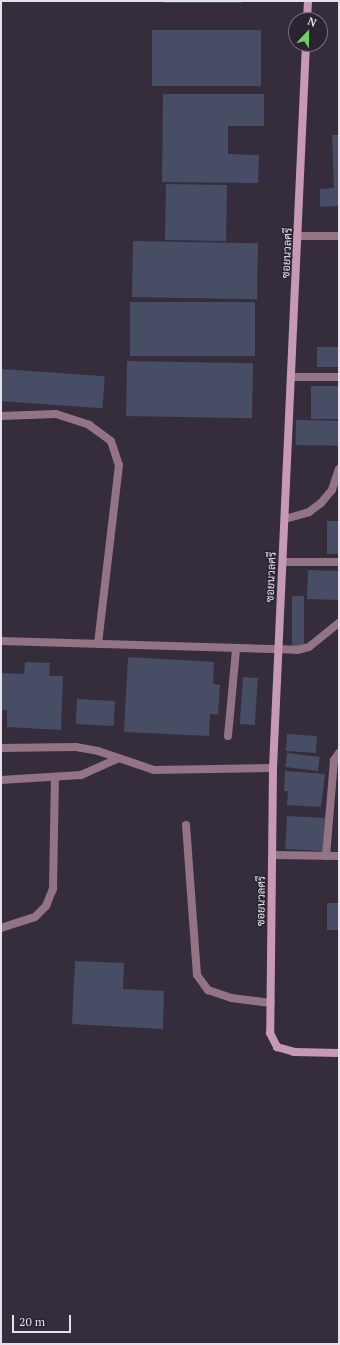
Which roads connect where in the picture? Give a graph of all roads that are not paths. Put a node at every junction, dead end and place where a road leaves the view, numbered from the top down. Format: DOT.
graph roads {
  1 [pos="308,1"];
  2 [pos="307,12"];
  3 [pos="306,52"];
  4 [pos="299,236"];
  5 [pos="339,236"];
  6 [pos="292,377"];
  7 [pos="339,377"];
  8 [pos="1,416"];
  9 [pos="339,469"];
  10 [pos="285,519"];
  11 [pos="283,562"];
  12 [pos="339,562"];
  13 [pos="339,622"];
  14 [pos="1,641"];
  15 [pos="98,644"];
  16 [pos="236,649"];
  17 [pos="279,650"];
  18 [pos="228,736"];
  19 [pos="1,748"];
  20 [pos="339,753"];
  21 [pos="117,759"];
  22 [pos="273,768"];
  23 [pos="55,779"];
  24 [pos="1,780"];
  25 [pos="186,825"];
  26 [pos="273,855"];
  27 [pos="326,856"];
  28 [pos="339,856"];
  29 [pos="1,928"];
  30 [pos="271,1003"];
  31 [pos="339,1053"];
  1 -- 2 [label="street"];
  3 -- 4 [label="street, ซอยนวลศรี"];
  4 -- 5 [label="street"];
  4 -- 6 [label="street, ซอยนวลศรี"];
  6 -- 7 [label="street"];
  6 -- 10 [label="street, ซอยนวลศรี"];
  8 -- 15 [label="street"];
  9 -- 10 [label="street"];
  10 -- 11 [label="street, ซอยนวลศรี"];
  11 -- 12 [label="street"];
  11 -- 17 [label="street, ซอยนวลศรี"];
  13 -- 17 [label="street"];
  14 -- 15 [label="street"];
  15 -- 16 [label="street"];
  16 -- 17 [label="street"];
  16 -- 18 [label="street"];
  17 -- 22 [label="street, ซอยนวลศรี"];
  19 -- 21 [label="street"];
  20 -- 27 [label="street"];
  21 -- 22 [label="street"];
  21 -- 23 [label="street"];
  22 -- 26 [label="street, ซอยนวลศรี"];
  23 -- 24 [label="street"];
  23 -- 29 [label="street"];
  25 -- 30 [label="street"];
  26 -- 27 [label="street"];
  26 -- 30 [label="street, ซอยนวลศรี"];
  27 -- 28 [label="street"];
  30 -- 31 [label="street, ซอยนวลศรี"];
}
